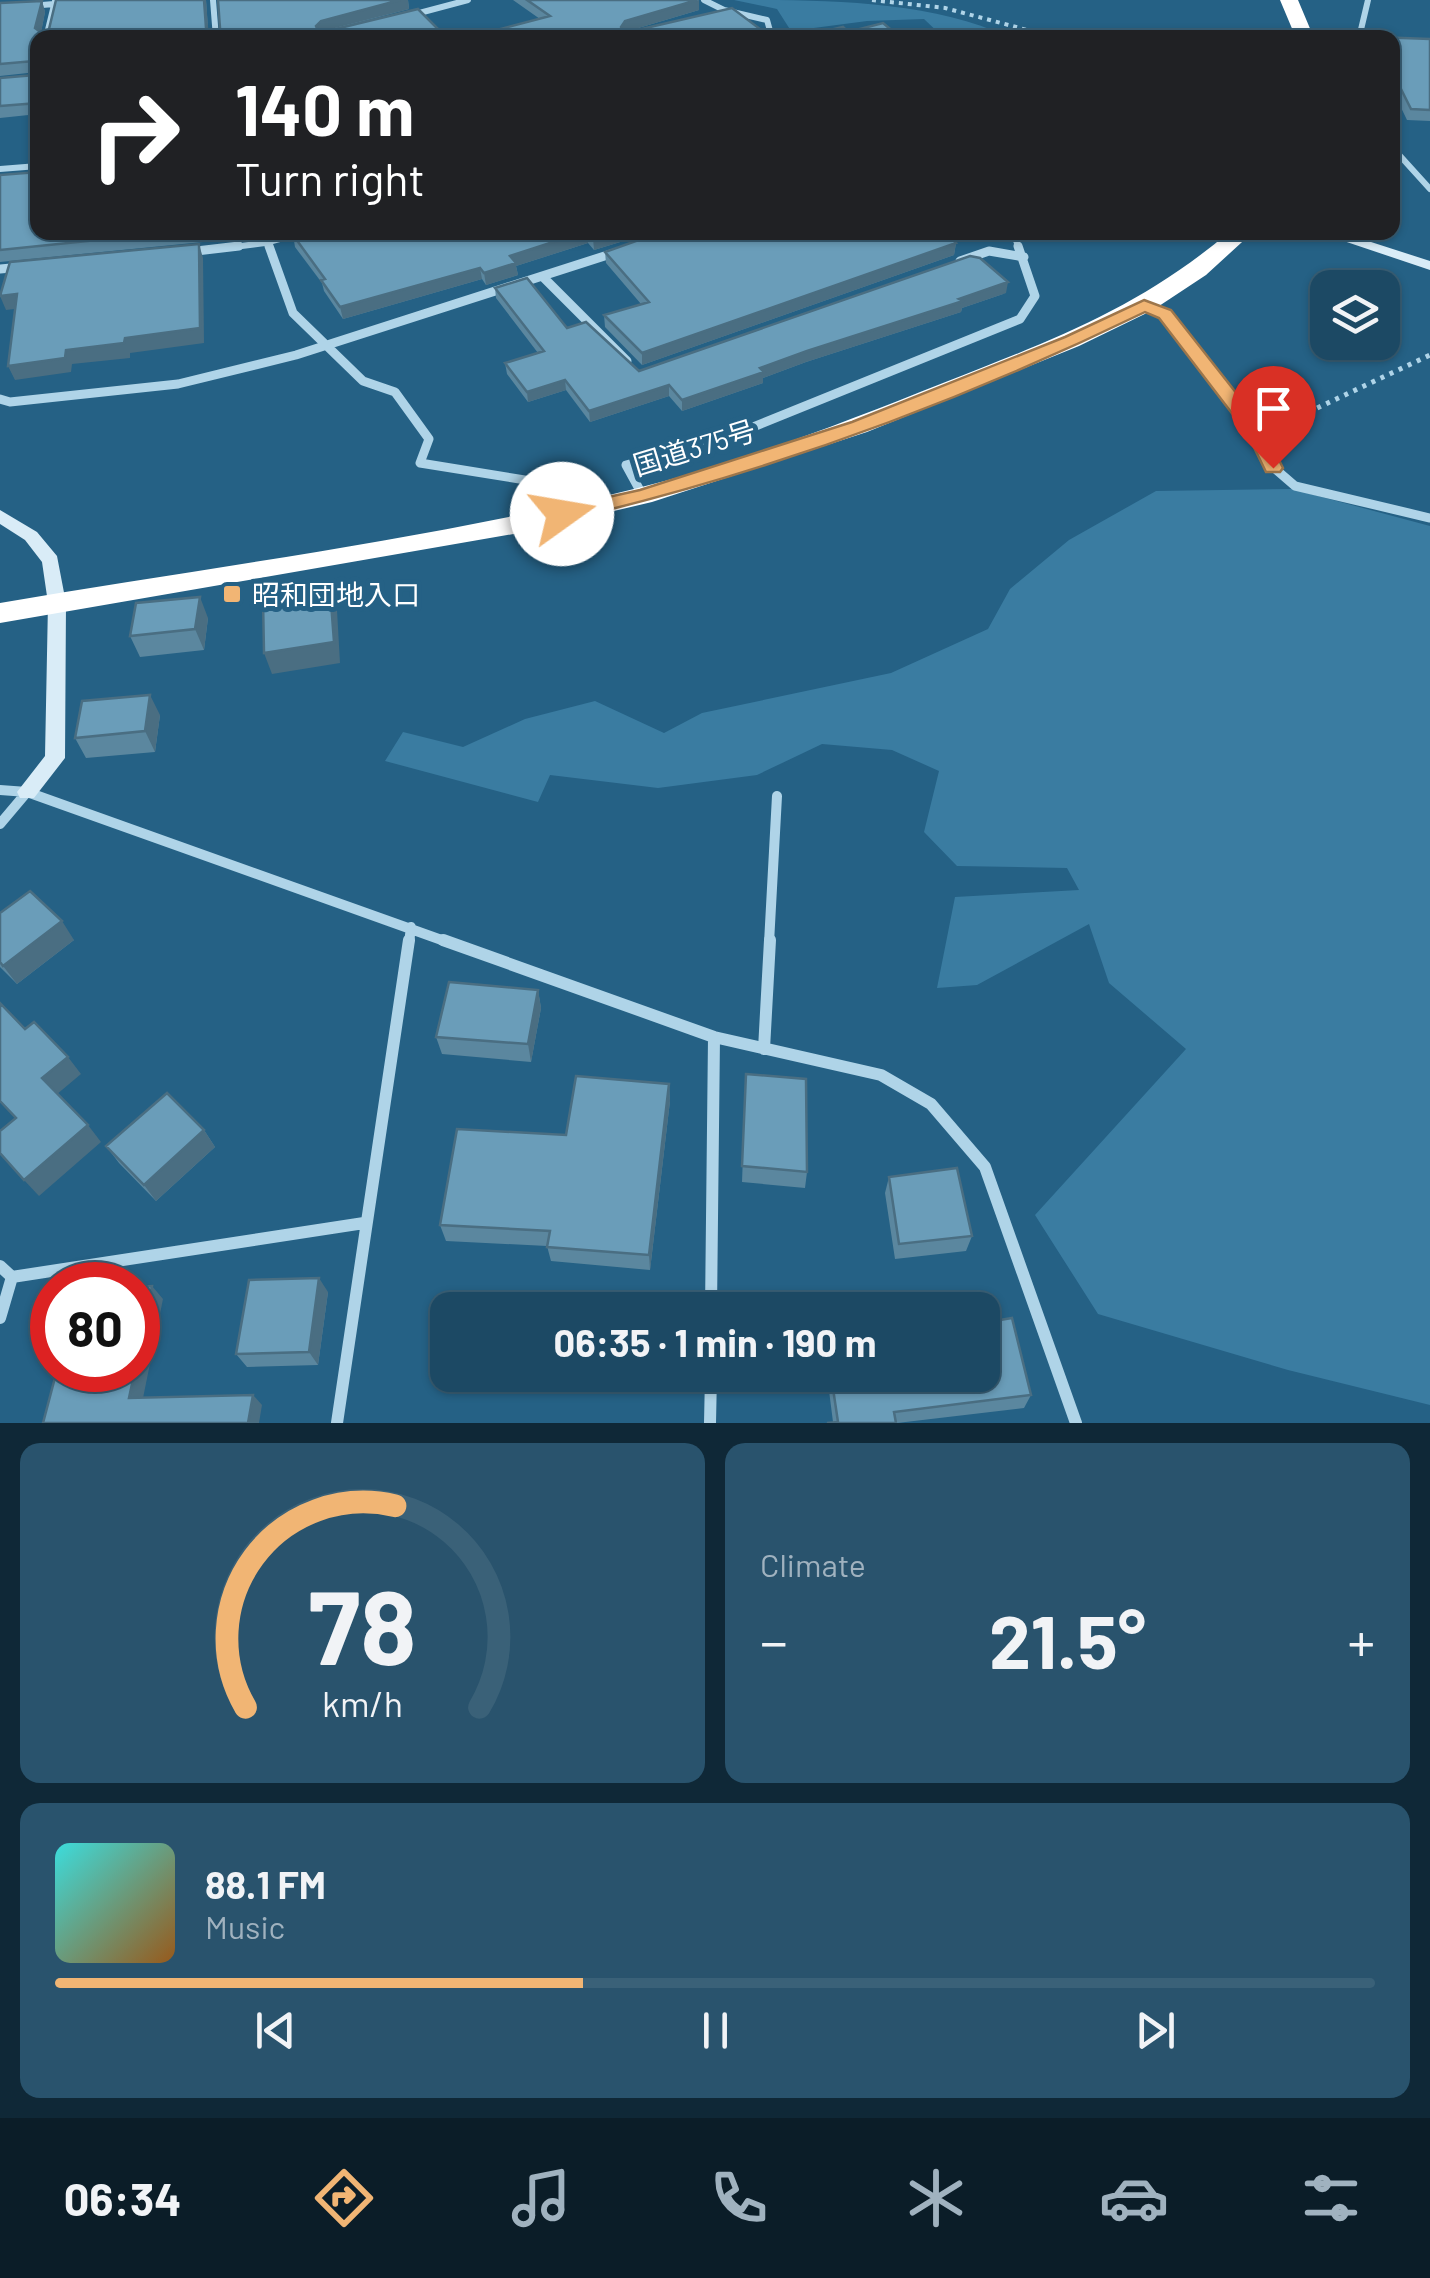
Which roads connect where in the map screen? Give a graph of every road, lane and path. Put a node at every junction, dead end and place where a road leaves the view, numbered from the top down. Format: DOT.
graph roads {
  1 [pos="213,0"];
  2 [pos="468,0"];
  3 [pos="704,0"];
  4 [pos="872,0"];
  5 [pos="1289,0"];
  6 [pos="1368,0"];
  7 [pos="54,2"];
  8 [pos="18,6"];
  9 [pos="724,10"];
  10 [pos="708,15"];
  11 [pos="396,19"];
  12 [pos="48,30"];
  13 [pos="215,30"];
  14 [pos="769,30"];
  15 [pos="1026,30"];
  16 [pos="1302,30"];
  17 [pos="1361,30"];
  18 [pos="1400,155"];
  19 [pos="30,167"];
  20 [pos="0,169"];
  21 [pos="1430,189"];
  22 [pos="265,240"];
  23 [pos="276,240"];
  24 [pos="1017,240"];
  25 [pos="1234,240"];
  26 [pos="1349,240"];
  27 [pos="265,243"];
  28 [pos="637,245"];
  29 [pos="169,254"];
  30 [pos="1024,257"];
  31 [pos="952,264"];
  32 [pos="30,266"];
  33 [pos="1430,266"];
  34 [pos="5,269"];
  35 [pos="543,278"];
  36 [pos="5,286"];
  37 [pos="1144,306"];
  38 [pos="325,346"];
  39 [pos="1430,355"];
  40 [pos="640,374"];
  41 [pos="0,399"];
  42 [pos="1256,431"];
  43 [pos="643,496"];
  44 [pos="598,506"];
  45 [pos="0,516"];
  46 [pos="1430,518"];
  47 [pos="57,603"];
  48 [pos="0,613"];
  49 [pos="0,790"];
  50 [pos="27,792"];
  51 [pos="777,796"];
  52 [pos="0,824"];
  53 [pos="411,927"];
  54 [pos="714,1038"];
  55 [pos="764,1049"];
  56 [pos="364,1223"];
  57 [pos="0,1266"];
  58 [pos="12,1277"];
  59 [pos="711,1292"];
  60 [pos="0,1318"];
  61 [pos="711,1392"];
  62 [pos="337,1423"];
  63 [pos="710,1423"];
  64 [pos="1076,1423"];
  1 -- 13 [label="street"];
  2 -- 11 [label="street"];
  3 -- 9 [label="street"];
  4 -- 15 [label="path"];
  5 -- 16 [label="highway"];
  6 -- 17 [label="street"];
  7 -- 8 [label="street"];
  7 -- 12 [label="street"];
  9 -- 10 [label="street"];
  9 -- 14 [label="street"];
  18 -- 21 [label="street"];
  19 -- 20 [label="street"];
  22 -- 27 [label="street"];
  23 -- 27 [label="street"];
  24 -- 30 [label="street"];
  25 -- 37 [label="highway, 国道375号"];
  26 -- 33 [label="street"];
  27 -- 29 [label="street"];
  27 -- 38 [label="street"];
  28 -- 35 [label="street"];
  30 -- 31 [label="street"];
  30 -- 43 [label="street"];
  32 -- 34 [label="street"];
  34 -- 36 [label="street"];
  35 -- 38 [label="street"];
  35 -- 40 [label="street"];
  37 -- 42 [label="street"];
  37 -- 43 [label="highway, 国道375号"];
  38 -- 41 [label="street"];
  38 -- 44 [label="street"];
  39 -- 42 [label="path"];
  42 -- 46 [label="street"];
  43 -- 44 [label="highway, 国道375号"];
  44 -- 47 [label="highway, 国道375号"];
  45 -- 47 [label="street"];
  47 -- 48 [label="highway, 国道375号"];
  47 -- 50 [label="street"];
  49 -- 50 [label="street"];
  50 -- 52 [label="street"];
  50 -- 53 [label="street"];
  51 -- 55 [label="street"];
  53 -- 54 [label="street"];
  53 -- 56 [label="street"];
  54 -- 55 [label="street"];
  54 -- 59 [label="street"];
  55 -- 64 [label="street"];
  56 -- 58 [label="street"];
  56 -- 62 [label="street"];
  57 -- 58 [label="street"];
  58 -- 60 [label="street"];
  61 -- 63 [label="street"];
}
